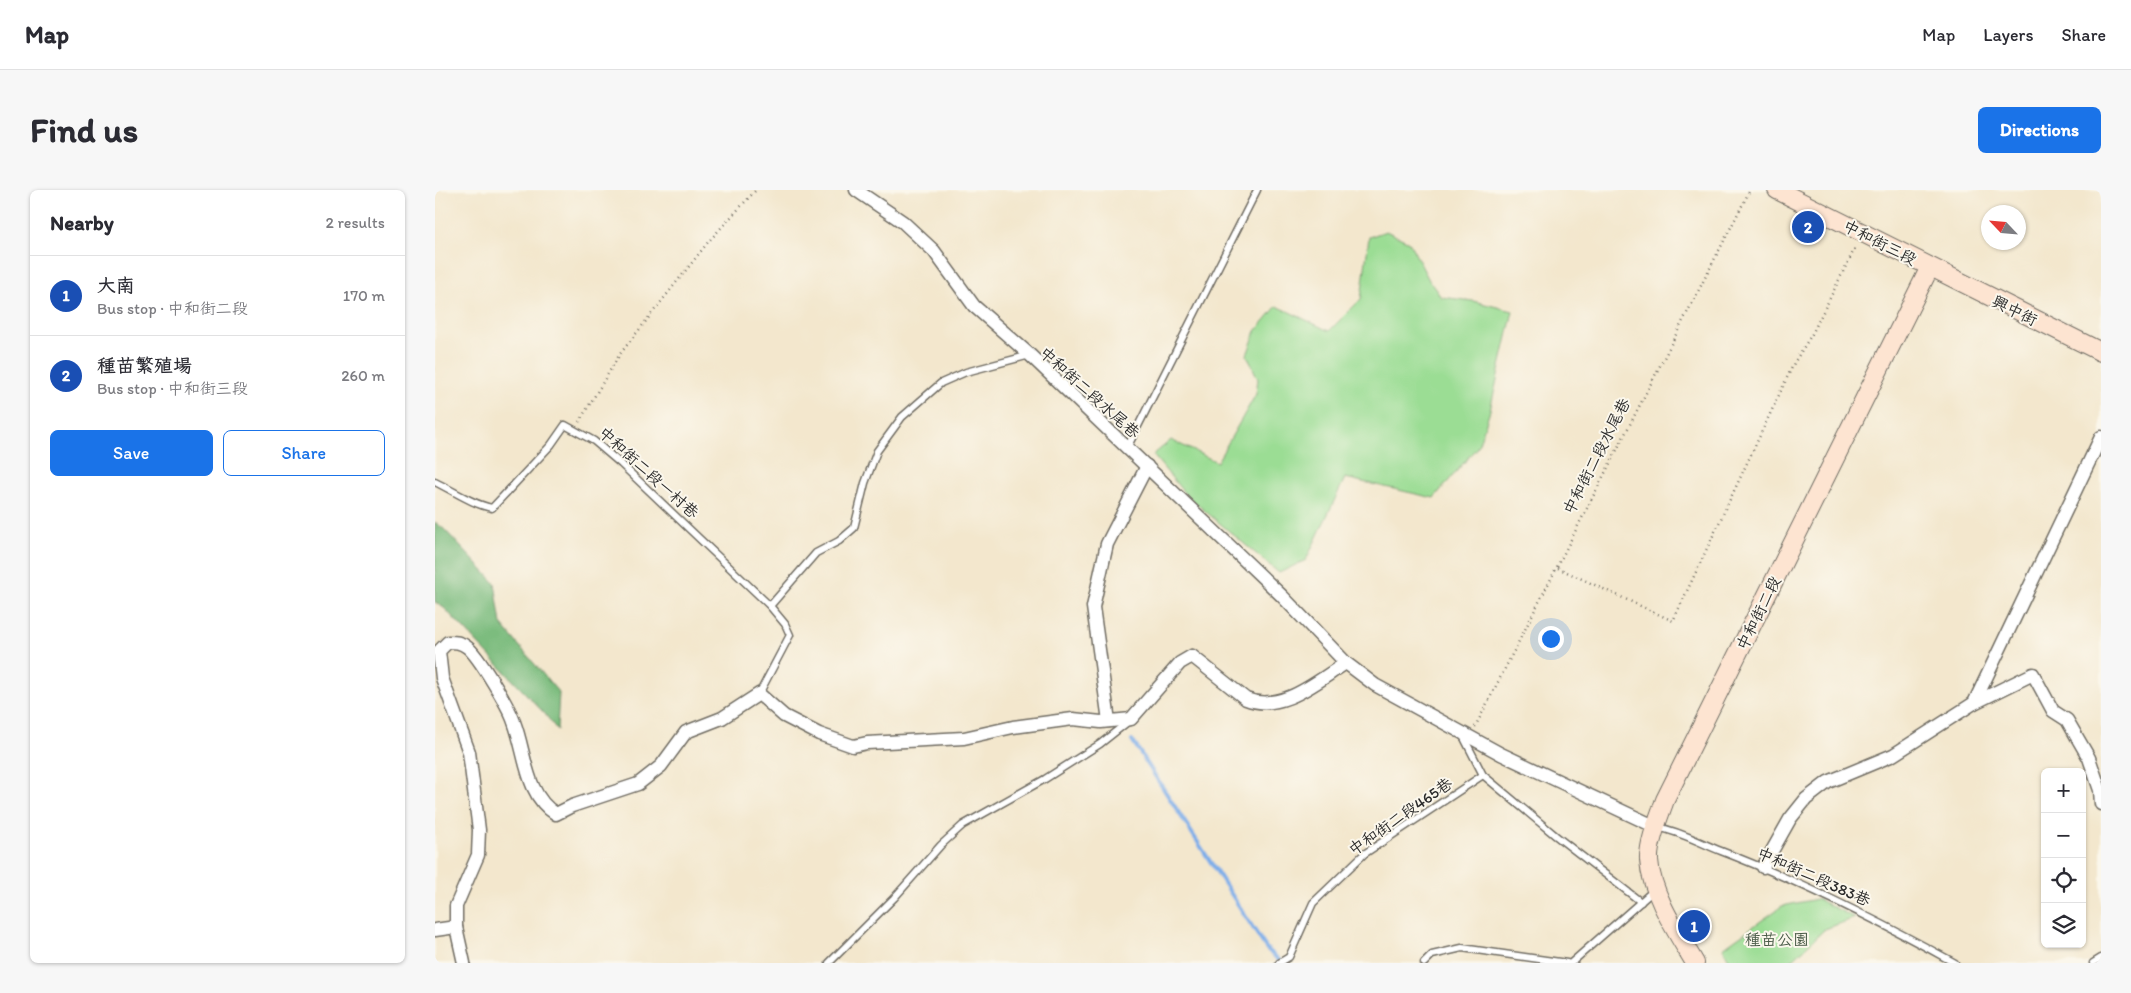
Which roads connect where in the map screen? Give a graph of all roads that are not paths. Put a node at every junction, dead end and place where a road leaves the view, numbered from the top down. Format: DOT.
graph roads {
  1 [pos="856,190"];
  2 [pos="1257,190"];
  3 [pos="1777,190"];
  4 [pos="1930,267"];
  5 [pos="2101,352"];
  6 [pos="1029,355"];
  7 [pos="2101,437"];
  8 [pos="1127,448"];
  9 [pos="1147,466"];
  10 [pos="435,482"];
  11 [pos="770,606"];
  12 [pos="1346,663"];
  13 [pos="759,694"];
  14 [pos="1974,703"];
  15 [pos="1131,719"];
  16 [pos="1109,721"];
  17 [pos="1466,736"];
  18 [pos="1483,775"];
  19 [pos="2101,804"];
  20 [pos="1656,827"];
  21 [pos="1763,868"];
  22 [pos="1656,888"];
  23 [pos="1641,902"];
  24 [pos="456,927"];
  25 [pos="435,930"];
  26 [pos="2101,958"];
  27 [pos="464,963"];
  28 [pos="829,963"];
  29 [pos="1279,963"];
  30 [pos="1425,963"];
  31 [pos="1569,963"];
  32 [pos="1695,963"];
  33 [pos="1955,963"];
  34 [pos="2093,963"];
  1 -- 6 [label="street"];
  2 -- 8 [label="lane"];
  3 -- 4 [label="main road, 中和街三段"];
  4 -- 5 [label="main road, 興中街"];
  4 -- 20 [label="main road, 中和街二段"];
  6 -- 8 [label="street, 中和街二段水尾巷"];
  6 -- 11 [label="lane, 中和街二段水尾巷"];
  7 -- 14 [label="street"];
  8 -- 9 [label="street, 中和街二段水尾巷"];
  9 -- 12 [label="street, 中和街二段水尾巷"];
  9 -- 16 [label="street"];
  10 -- 11 [label="lane, 中和街二段一村巷"];
  11 -- 13 [label="lane"];
  12 -- 15 [label="street"];
  12 -- 17 [label="street, 中和街二段水尾巷"];
  13 -- 16 [label="street"];
  13 -- 24 [label="street"];
  14 -- 19 [label="street"];
  14 -- 21 [label="street"];
  15 -- 16 [label="street"];
  15 -- 28 [label="lane"];
  17 -- 18 [label="lane"];
  17 -- 20 [label="street, 中和街二段水尾巷"];
  18 -- 23 [label="lane"];
  18 -- 29 [label="lane, 中和街二段465巷"];
  20 -- 21 [label="lane, 中和街二段383巷"];
  20 -- 22 [label="main road, 中和街二段"];
  21 -- 33 [label="lane, 中和街二段383巷"];
  22 -- 23 [label="lane"];
  22 -- 32 [label="main road, 中和街二段"];
  23 -- 31 [label="lane"];
  24 -- 25 [label="street"];
  24 -- 27 [label="street"];
  26 -- 34 [label="lane"];
  30 -- 31 [label="lane"];
}
